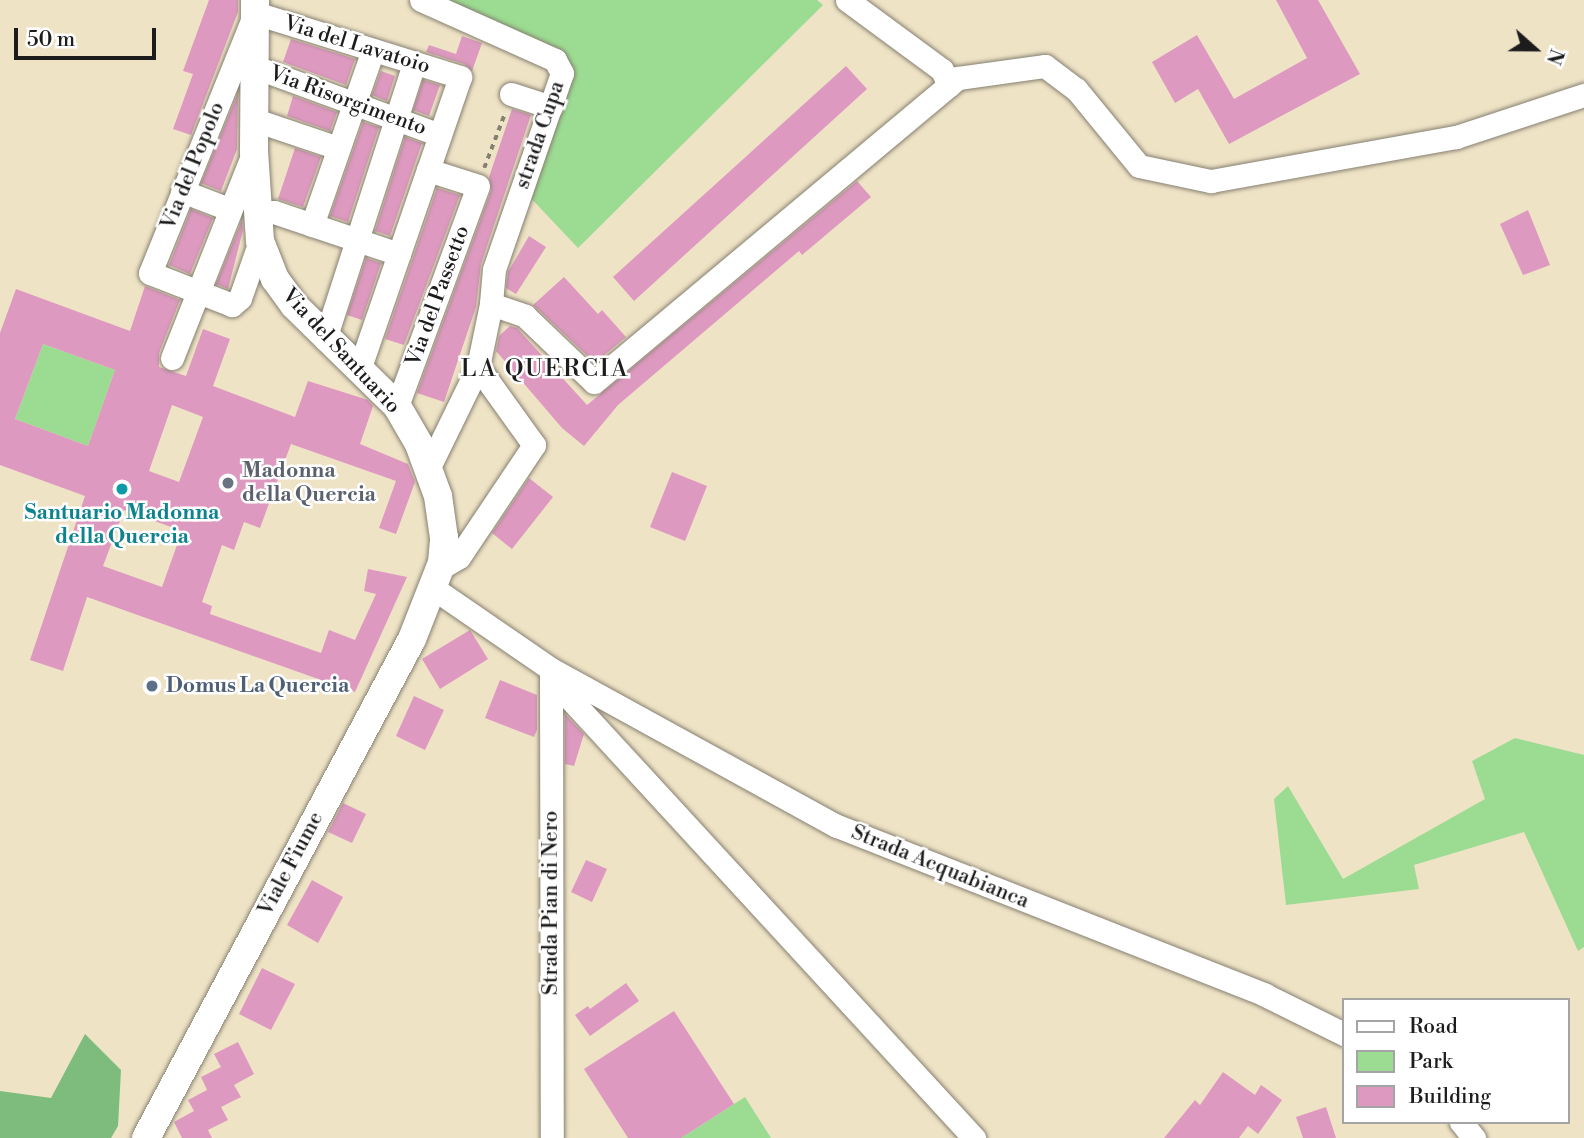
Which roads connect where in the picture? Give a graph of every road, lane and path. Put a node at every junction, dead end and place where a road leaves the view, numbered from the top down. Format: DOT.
graph roads {
  1 [pos="421,0"];
  2 [pos="848,0"];
  3 [pos="255,6"];
  4 [pos="373,50"];
  5 [pos="255,63"];
  6 [pos="414,63"];
  7 [pos="949,86"];
  8 [pos="511,94"];
  9 [pos="1584,94"];
  10 [pos="354,105"];
  11 [pos="551,107"];
  12 [pos="255,120"];
  13 [pos="395,120"];
  14 [pos="440,135"];
  15 [pos="338,148"];
  16 [pos="254,150"];
  17 [pos="428,170"];
  18 [pos="478,186"];
  19 [pos="183,191"];
  20 [pos="229,209"];
  21 [pos="312,225"];
  22 [pos="259,228"];
  23 [pos="357,240"];
  24 [pos="399,254"];
  25 [pos="197,291"];
  26 [pos="491,304"];
  27 [pos="326,338"];
  28 [pos="172,358"];
  29 [pos="478,367"];
  30 [pos="359,370"];
  31 [pos="397,406"];
  32 [pos="428,468"];
  33 [pos="436,579"];
  34 [pos="551,669"];
  35 [pos="1342,1033"];
  36 [pos="1463,1124"];
  37 [pos="146,1138"];
  38 [pos="552,1138"];
  39 [pos="974,1138"];
  40 [pos="1474,1138"];
  1 -- 11 [label="street, strada Cupa"];
  2 -- 7 [label="street"];
  3 -- 4 [label="street, Via del Lavatoio"];
  3 -- 5 [label="main road, Via del Santuario"];
  3 -- 19 [label="street, Via del Popolo"];
  4 -- 6 [label="street, Via del Lavatoio"];
  4 -- 10 [label="street"];
  5 -- 10 [label="street, Via Risorgimento"];
  5 -- 12 [label="main road, Via del Santuario"];
  6 -- 13 [label="street"];
  6 -- 14 [label="street, Via del Lavatoio"];
  7 -- 9 [label="street"];
  7 -- 26 [label="street"];
  8 -- 11 [label="street"];
  8 -- 18 [label="path"];
  10 -- 13 [label="street, Via Risorgimento"];
  10 -- 15 [label="street"];
  11 -- 26 [label="street, strada Cupa"];
  12 -- 15 [label="street"];
  12 -- 16 [label="main road, Via del Santuario"];
  13 -- 14 [label="street, Via Risorgimento"];
  13 -- 23 [label="street"];
  14 -- 17 [label="street"];
  15 -- 21 [label="street"];
  16 -- 20 [label="street, Via del Santuario"];
  16 -- 22 [label="main road, Via del Santuario"];
  17 -- 18 [label="street"];
  17 -- 24 [label="street"];
  18 -- 31 [label="street, Via del Passetto"];
  19 -- 20 [label="street"];
  19 -- 25 [label="street, Via del Popolo"];
  20 -- 25 [label="street, Via del Santuario"];
  21 -- 22 [label="street"];
  21 -- 23 [label="street"];
  22 -- 25 [label="street"];
  22 -- 27 [label="main road, Via del Santuario"];
  23 -- 24 [label="street"];
  23 -- 27 [label="street"];
  24 -- 30 [label="street"];
  25 -- 28 [label="street, Via del Santuario"];
  26 -- 29 [label="street, strada Cupa"];
  27 -- 30 [label="main road, Via del Santuario"];
  29 -- 32 [label="street, strada Cupa"];
  29 -- 33 [label="street"];
  30 -- 31 [label="main road, Via del Santuario"];
  31 -- 32 [label="main road, Via del Santuario"];
  32 -- 33 [label="main road, Via del Santuario"];
  33 -- 34 [label="street, Strada Acquabianca"];
  33 -- 37 [label="main road, Viale Fiume"];
  34 -- 35 [label="street, Strada Acquabianca"];
  34 -- 38 [label="street, Strada Pian di Nero"];
  34 -- 39 [label="street, Strada Acquabianca"];
  36 -- 40 [label="street"];
}
